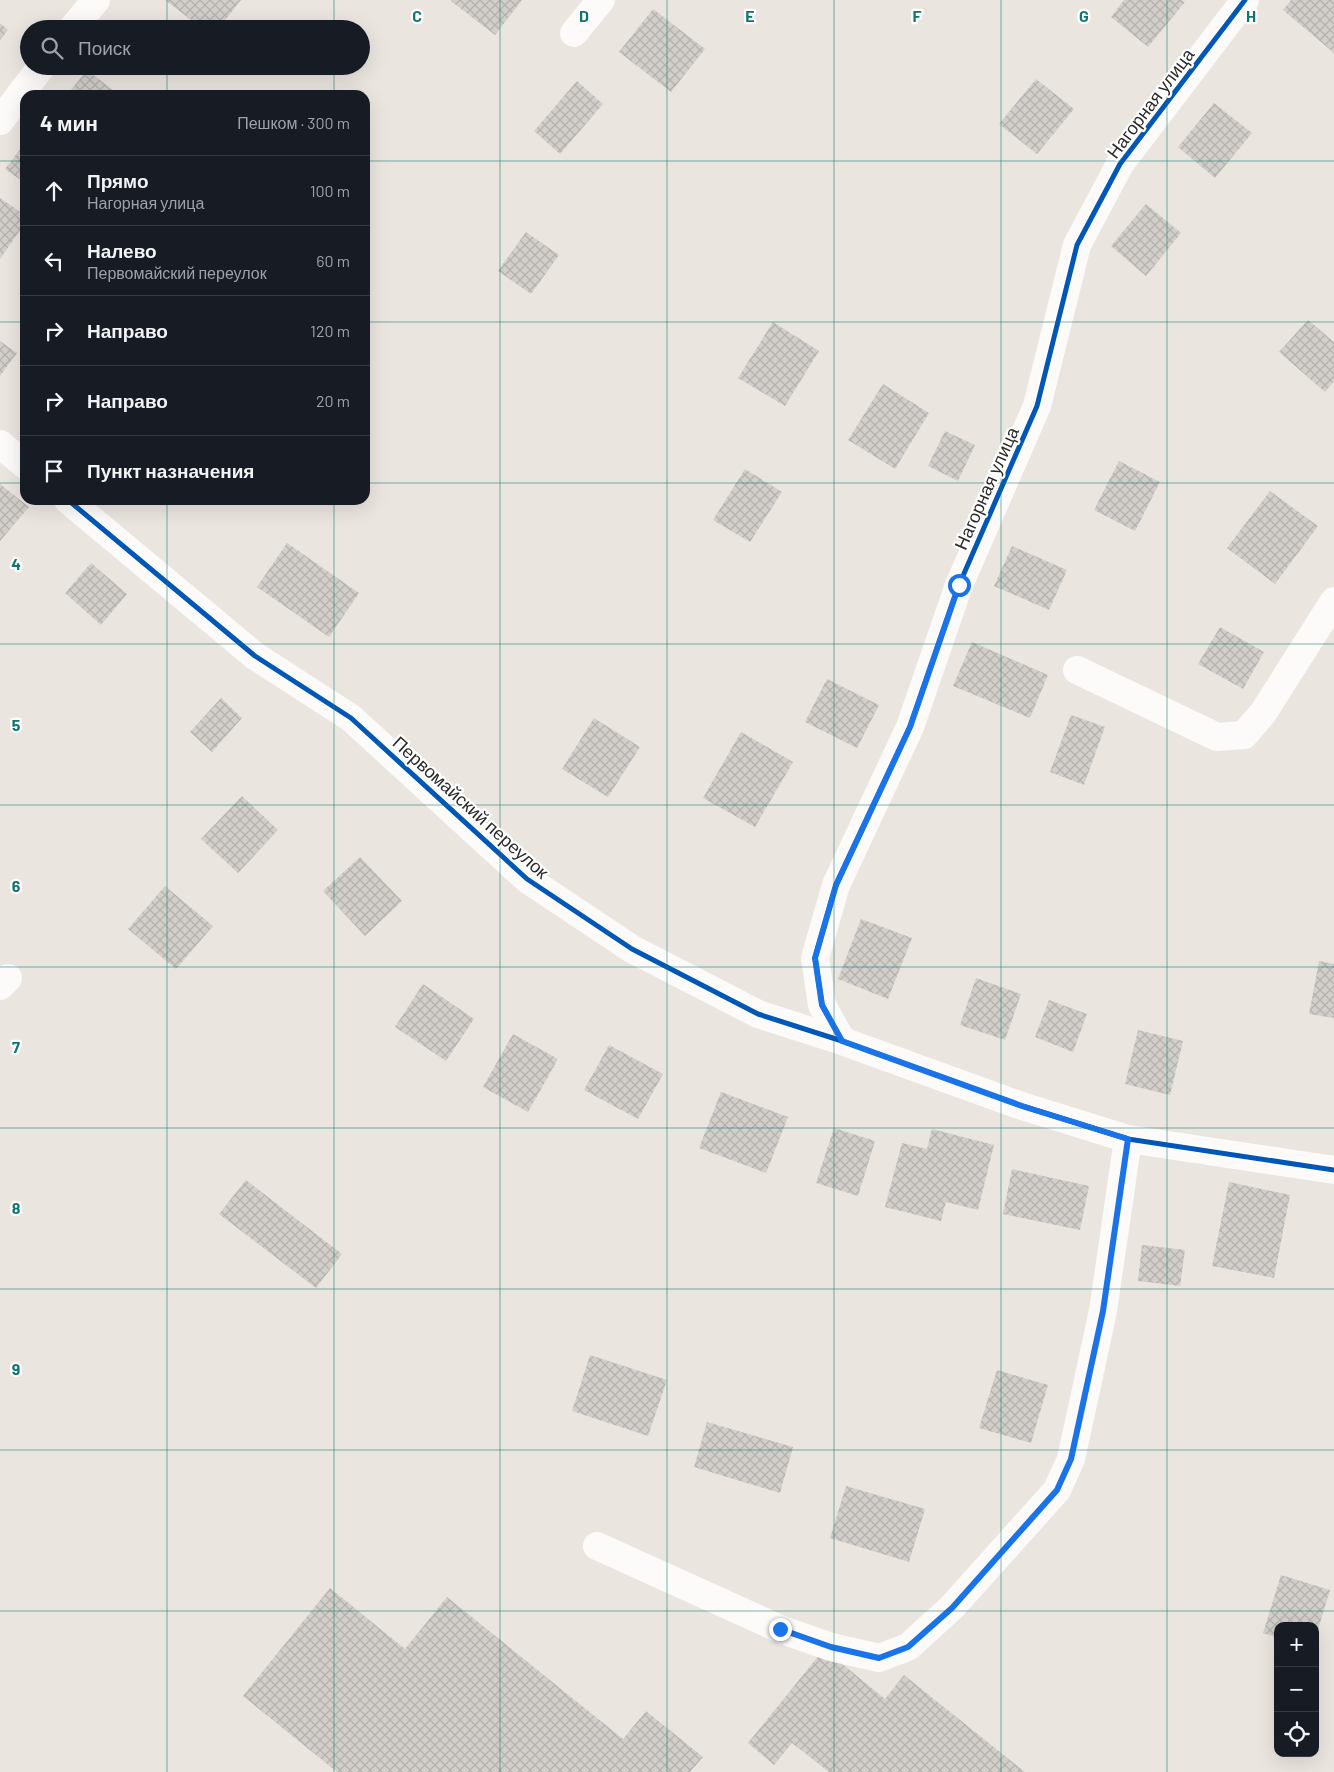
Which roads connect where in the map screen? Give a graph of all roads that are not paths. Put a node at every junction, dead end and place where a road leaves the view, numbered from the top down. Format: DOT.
graph roads {
  1 [pos="96,0"];
  2 [pos="600,0"];
  3 [pos="1245,0"];
  4 [pos="79,20"];
  5 [pos="574,34"];
  6 [pos="35,75"];
  7 [pos="24,90"];
  8 [pos="20,95"];
  9 [pos="0,121"];
  10 [pos="0,444"];
  11 [pos="20,461"];
  12 [pos="74,505"];
  13 [pos="1334,601"];
  14 [pos="1077,670"];
  15 [pos="842,1041"];
  16 [pos="1128,1139"];
  17 [pos="1334,1170"];
  18 [pos="597,1546"];
  1 -- 4 [label="street"];
  2 -- 5 [label="street"];
  3 -- 15 [label="street, Нагорная улица"];
  6 -- 7 [label="street"];
  8 -- 9 [label="street"];
  10 -- 11 [label="street"];
  12 -- 15 [label="street, Первомайский переулок"];
  13 -- 14 [label="street"];
  15 -- 16 [label="street, Первомайский переулок"];
  16 -- 17 [label="street, Первомайский переулок"];
  16 -- 18 [label="street"];
}
